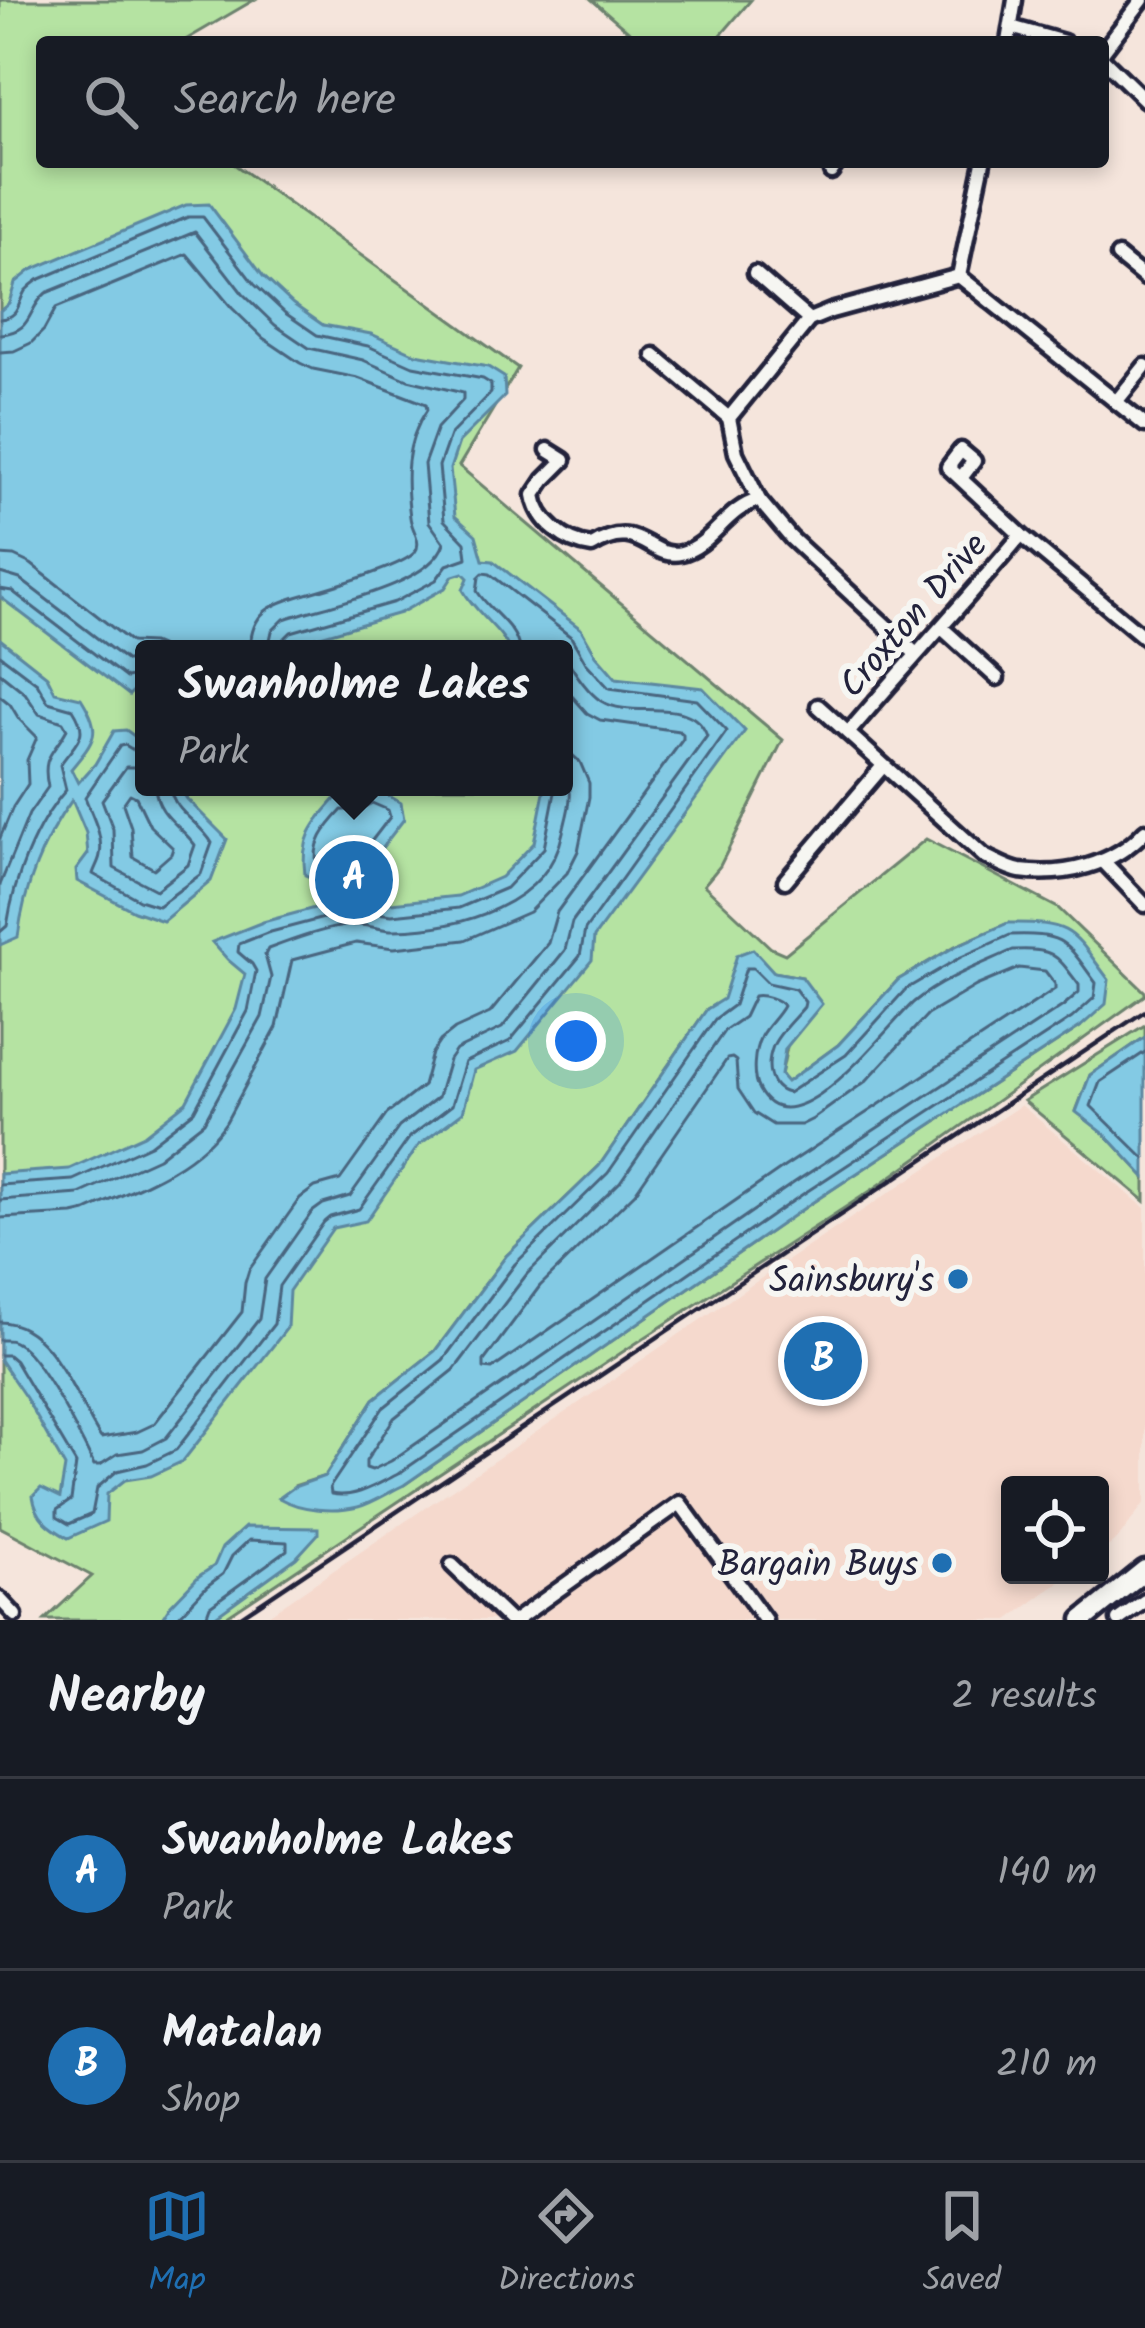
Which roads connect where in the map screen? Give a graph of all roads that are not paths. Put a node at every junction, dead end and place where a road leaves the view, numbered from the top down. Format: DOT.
graph roads {
  1 [pos="1015,0"];
  2 [pos="1142,0"];
  3 [pos="1011,26"];
  4 [pos="1009,36"];
  5 [pos="1044,36"];
  6 [pos="1109,47"];
  7 [pos="1109,61"];
  8 [pos="1145,100"];
  9 [pos="982,168"];
  10 [pos="1118,256"];
  11 [pos="755,273"];
  12 [pos="959,276"];
  13 [pos="1145,278"];
  14 [pos="809,320"];
  15 [pos="654,355"];
  16 [pos="1145,366"];
  17 [pos="1116,402"];
  18 [pos="729,418"];
  19 [pos="1145,425"];
  20 [pos="548,450"];
  21 [pos="961,478"];
  22 [pos="759,500"];
  23 [pos="1022,535"];
  24 [pos="943,628"];
  25 [pos="1145,638"];
  26 [pos="916,654"];
  27 [pos="997,678"];
  28 [pos="818,706"];
  29 [pos="848,733"];
  30 [pos="883,766"];
  31 [pos="1145,831"];
  32 [pos="1104,862"];
  33 [pos="785,880"];
  34 [pos="1145,905"];
  35 [pos="452,1565"];
  36 [pos="1145,1570"];
  37 [pos="0,1599"];
  38 [pos="1145,1600"];
  39 [pos="15,1615"];
  40 [pos="512,1620"];
  41 [pos="765,1620"];
  42 [pos="1083,1620"];
  43 [pos="1118,1620"];
  1 -- 3 [label="street"];
  2 -- 6 [label="street"];
  3 -- 4 [label="street"];
  3 -- 5 [label="street"];
  7 -- 8 [label="street"];
  9 -- 12 [label="street"];
  10 -- 13 [label="street"];
  11 -- 14 [label="street"];
  12 -- 14 [label="street"];
  12 -- 17 [label="street"];
  14 -- 18 [label="street"];
  15 -- 18 [label="street"];
  16 -- 17 [label="street"];
  17 -- 19 [label="street"];
  18 -- 22 [label="street"];
  20 -- 22 [label="street"];
  21 -- 23 [label="street"];
  22 -- 26 [label="street"];
  23 -- 24 [label="street, Croxton Drive"];
  23 -- 25 [label="street"];
  24 -- 26 [label="street, Croxton Drive"];
  24 -- 27 [label="street"];
  26 -- 29 [label="street, Croxton Drive"];
  28 -- 29 [label="street"];
  29 -- 30 [label="street"];
  30 -- 32 [label="street"];
  30 -- 33 [label="street"];
  31 -- 32 [label="street"];
  32 -- 34 [label="street"];
  35 -- 40 [label="street"];
  36 -- 42 [label="main road"];
  37 -- 39 [label="street"];
  38 -- 43 [label="street"];
  40 -- 41 [label="street"];
}
